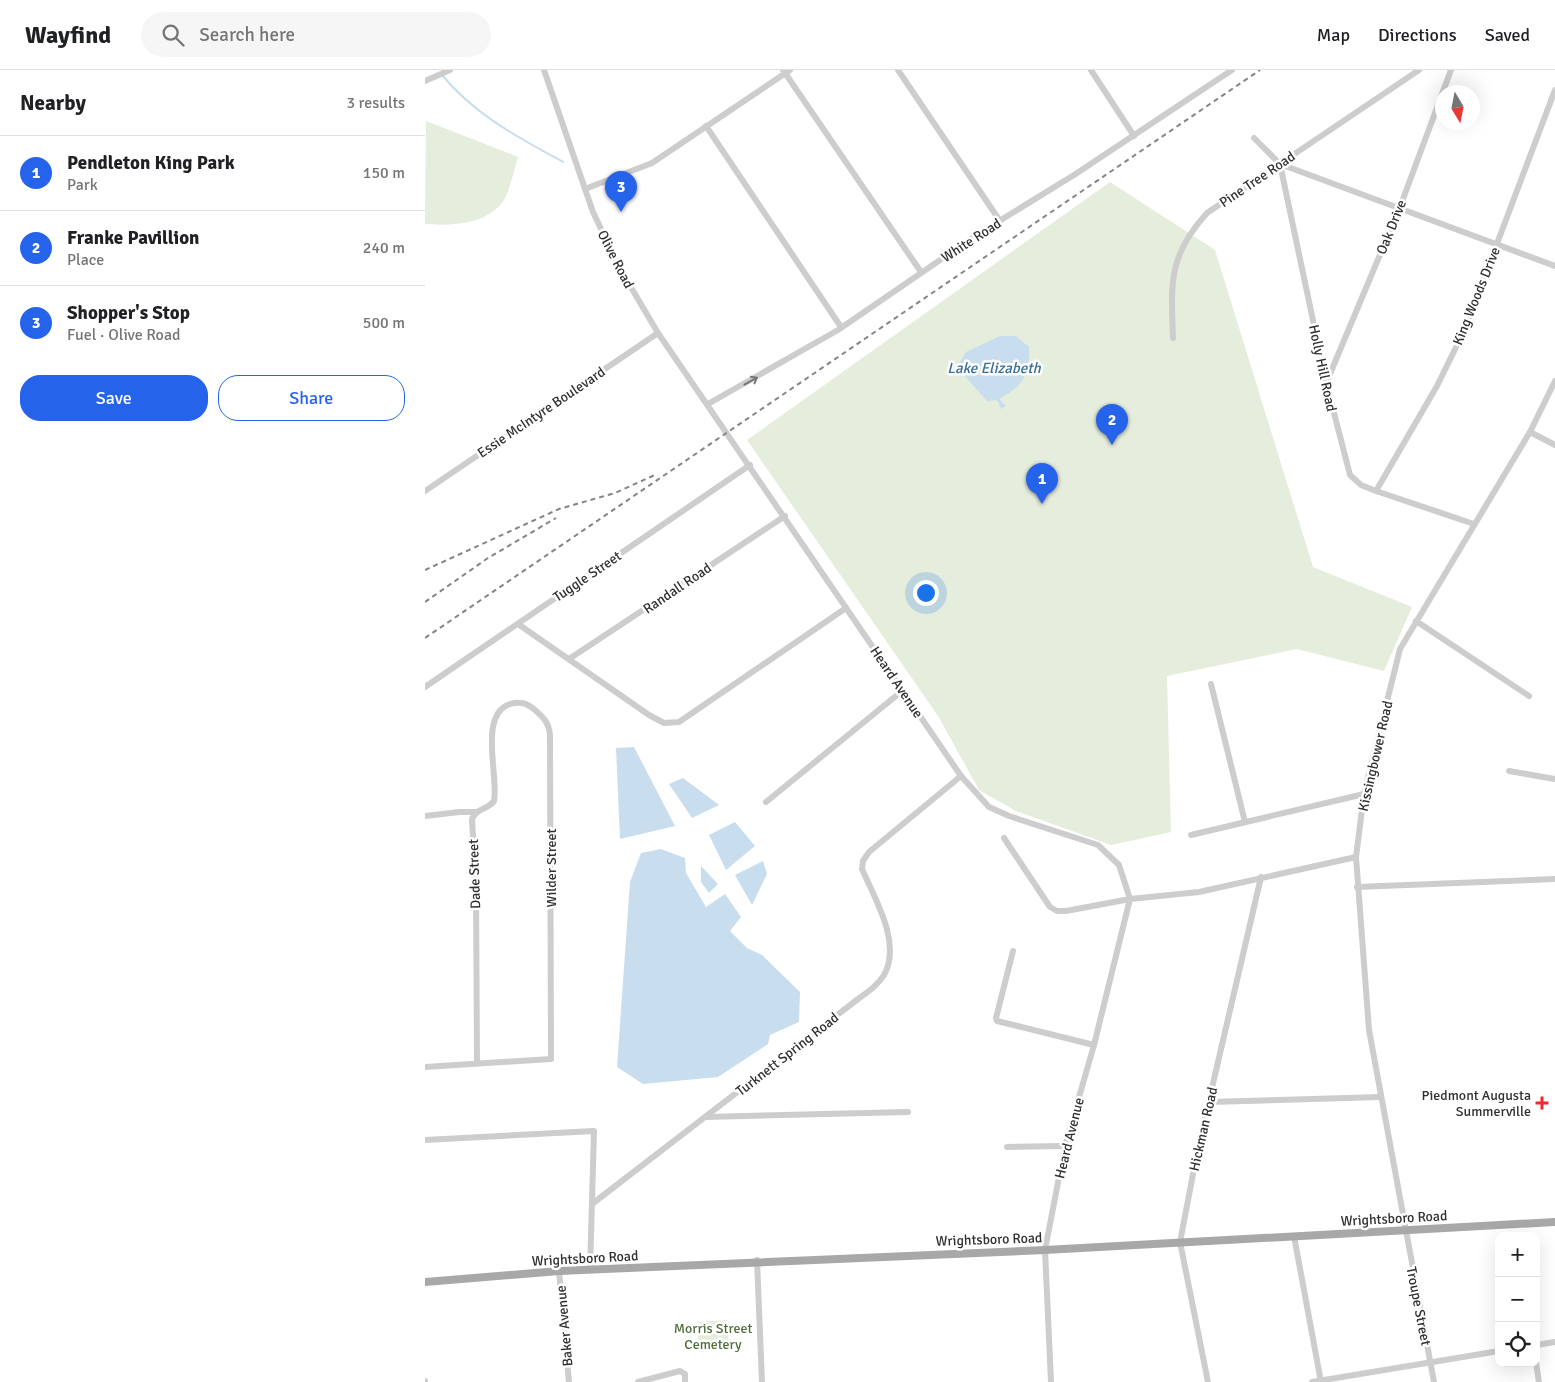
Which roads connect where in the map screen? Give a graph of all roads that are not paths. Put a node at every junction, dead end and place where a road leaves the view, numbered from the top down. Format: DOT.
graph roads {
  1 [pos="544,70"];
  2 [pos="898,70"];
  3 [pos="1091,70"];
  4 [pos="1232,70"];
  5 [pos="1419,70"];
  6 [pos="1451,70"];
  7 [pos="786,71"];
  8 [pos="444,73"];
  9 [pos="425,81"];
  10 [pos="1555,90"];
  11 [pos="706,126"];
  12 [pos="1134,136"];
  13 [pos="1254,138"];
  14 [pos="1280,164"];
  15 [pos="585,189"];
  16 [pos="1399,207"];
  17 [pos="1000,220"];
  18 [pos="1497,243"];
  19 [pos="1555,266"];
  20 [pos="921,272"];
  21 [pos="841,327"];
  22 [pos="658,333"];
  23 [pos="1173,338"];
  24 [pos="1555,381"];
  25 [pos="1326,382"];
  26 [pos="708,404"];
  27 [pos="1530,432"];
  28 [pos="1555,445"];
  29 [pos="750,465"];
  30 [pos="1376,491"];
  31 [pos="425,492"];
  32 [pos="785,516"];
  33 [pos="1474,524"];
  34 [pos="846,608"];
  35 [pos="1416,621"];
  36 [pos="518,624"];
  37 [pos="569,659"];
  38 [pos="1211,684"];
  39 [pos="425,687"];
  40 [pos="903,691"];
  41 [pos="1529,696"];
  42 [pos="1509,771"];
  43 [pos="961,776"];
  44 [pos="1555,778"];
  45 [pos="1364,794"];
  46 [pos="766,802"];
  47 [pos="476,812"];
  48 [pos="425,816"];
  49 [pos="1245,822"];
  50 [pos="1191,835"];
  51 [pos="1004,838"];
  52 [pos="1356,857"];
  53 [pos="1261,878"];
  54 [pos="1555,879"];
  55 [pos="1357,887"];
  56 [pos="1130,899"];
  57 [pos="1013,951"];
  58 [pos="1094,1045"];
  59 [pos="477,1064"];
  60 [pos="425,1067"];
  61 [pos="1380,1097"];
  62 [pos="1209,1102"];
  63 [pos="908,1112"];
  64 [pos="706,1117"];
  65 [pos="425,1140"];
  66 [pos="1065,1146"];
  67 [pos="1007,1147"];
  68 [pos="593,1204"];
  69 [pos="1555,1222"];
  70 [pos="1404,1230"];
  71 [pos="1293,1236"];
  72 [pos="1180,1242"];
  73 [pos="1045,1250"];
  74 [pos="757,1260"];
  75 [pos="559,1270"];
  76 [pos="590,1270"];
  77 [pos="425,1282"];
  78 [pos="1555,1342"];
  79 [pos="1540,1344"];
  80 [pos="1495,1352"];
  81 [pos="1430,1361"];
  82 [pos="1537,1367"];
  83 [pos="1321,1381"];
  84 [pos="569,1382"];
  85 [pos="639,1382"];
  86 [pos="685,1382"];
  87 [pos="762,1382"];
  88 [pos="1051,1382"];
  89 [pos="1208,1382"];
  90 [pos="1312,1382"];
  91 [pos="1434,1382"];
  92 [pos="1539,1382"];
  1 -- 15 [label="street, Olive Road"];
  2 -- 17 [label="street"];
  3 -- 12 [label="street"];
  4 -- 12 [label="street, White Road"];
  5 -- 14 [label="street, Pine Tree Road"];
  6 -- 16 [label="street, Oak Drive"];
  7 -- 11 [label="street"];
  7 -- 20 [label="street"];
  8 -- 9 [label="street"];
  10 -- 18 [label="street, King Woods Drive"];
  11 -- 15 [label="street"];
  11 -- 21 [label="street"];
  12 -- 17 [label="street, White Road"];
  13 -- 14 [label="street"];
  14 -- 16 [label="street"];
  14 -- 23 [label="street, Pine Tree Road"];
  14 -- 25 [label="street, Holly Hill Road"];
  15 -- 22 [label="street, Olive Road"];
  16 -- 18 [label="street"];
  16 -- 25 [label="street, Oak Drive"];
  17 -- 20 [label="street, White Road"];
  18 -- 19 [label="street"];
  18 -- 30 [label="street, King Woods Drive"];
  20 -- 21 [label="street, White Road"];
  26 -- 21 [label="street, White Road, one-way"];
  22 -- 26 [label="street, Olive Road"];
  22 -- 31 [label="street, Essie McIntyre Boulevard"];
  24 -- 27 [label="street, Kissingbower Road"];
  25 -- 30 [label="street, Holly Hill Road"];
  26 -- 29 [label="street, Heard Avenue"];
  27 -- 28 [label="street"];
  27 -- 33 [label="street, Kissingbower Road"];
  29 -- 32 [label="street, Heard Avenue"];
  29 -- 36 [label="street, Tuggle Street"];
  30 -- 33 [label="street, Holly Hill Road"];
  32 -- 34 [label="street, Heard Avenue"];
  32 -- 37 [label="street, Randall Road"];
  33 -- 35 [label="street, Kissingbower Road"];
  34 -- 37 [label="street"];
  34 -- 40 [label="street, Heard Avenue"];
  35 -- 41 [label="street"];
  35 -- 45 [label="street, Kissingbower Road"];
  36 -- 37 [label="street"];
  36 -- 39 [label="street, Tuggle Street"];
  38 -- 49 [label="street"];
  40 -- 43 [label="street, Heard Avenue"];
  40 -- 46 [label="street"];
  42 -- 44 [label="street"];
  43 -- 56 [label="street, Heard Avenue"];
  43 -- 64 [label="street, Turknett Spring Road"];
  45 -- 49 [label="street"];
  45 -- 52 [label="street, Kissingbower Road"];
  47 -- 48 [label="street"];
  47 -- 59 [label="street, Dade Street"];
  47 -- 59 [label="street, Wilder Street"];
  49 -- 50 [label="street"];
  51 -- 56 [label="street"];
  52 -- 53 [label="street"];
  52 -- 55 [label="street, Kissingbower Road"];
  53 -- 56 [label="street"];
  53 -- 62 [label="street, Hickman Road"];
  54 -- 55 [label="street"];
  55 -- 61 [label="street, Kissingbower Road"];
  56 -- 58 [label="street, Heard Avenue"];
  57 -- 58 [label="street"];
  58 -- 66 [label="street, Heard Avenue"];
  59 -- 60 [label="street"];
  61 -- 62 [label="street"];
  61 -- 70 [label="street, Kissingbower Road"];
  62 -- 72 [label="street, Hickman Road"];
  63 -- 64 [label="street"];
  64 -- 68 [label="street, Turknett Spring Road"];
  65 -- 68 [label="street"];
  66 -- 67 [label="street"];
  66 -- 73 [label="street, Heard Avenue"];
  68 -- 76 [label="street"];
  69 -- 70 [label="main road, Wrightsboro Road"];
  70 -- 71 [label="main road, Wrightsboro Road"];
  70 -- 81 [label="street, Troupe Street"];
  71 -- 72 [label="main road, Wrightsboro Road"];
  71 -- 83 [label="street"];
  72 -- 73 [label="main road, Wrightsboro Road"];
  72 -- 89 [label="street, Hickman Road"];
  73 -- 74 [label="main road, Wrightsboro Road"];
  73 -- 88 [label="street, Heard Avenue"];
  74 -- 76 [label="main road, Wrightsboro Road"];
  74 -- 87 [label="street"];
  75 -- 76 [label="main road, Wrightsboro Road"];
  75 -- 77 [label="main road, Wrightsboro Road"];
  75 -- 84 [label="street, Baker Avenue"];
  78 -- 79 [label="street"];
  80 -- 81 [label="street"];
  81 -- 83 [label="street"];
  81 -- 91 [label="street, Troupe Street"];
  82 -- 92 [label="street"];
  83 -- 90 [label="street"];
  85 -- 86 [label="street"];
}
